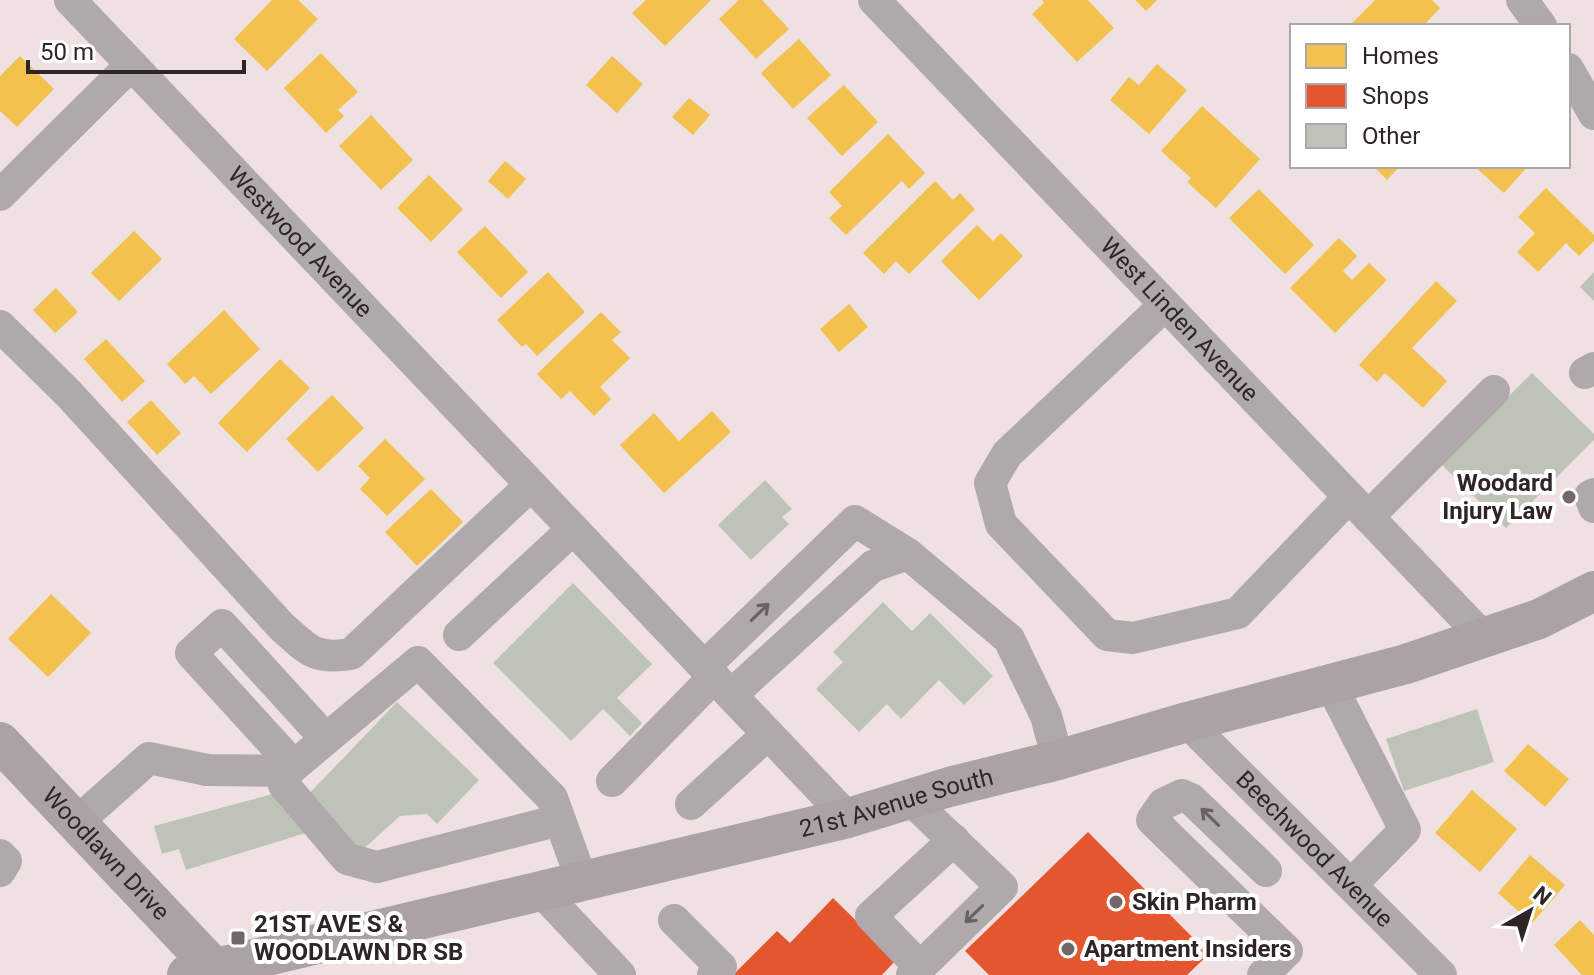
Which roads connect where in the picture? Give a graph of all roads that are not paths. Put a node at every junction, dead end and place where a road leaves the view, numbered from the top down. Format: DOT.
graph roads {
  1 [pos="70,0"];
  2 [pos="874,0"];
  3 [pos="1522,0"];
  4 [pos="1540,24"];
  5 [pos="131,65"];
  6 [pos="1570,72"];
  7 [pos="1594,114"];
  8 [pos="0,195"];
  9 [pos="1165,305"];
  10 [pos="0,326"];
  11 [pos="1494,391"];
  12 [pos="531,485"];
  13 [pos="1594,494"];
  14 [pos="1358,507"];
  15 [pos="1594,507"];
  16 [pos="573,529"];
  17 [pos="908,554"];
  18 [pos="1594,591"];
  19 [pos="459,635"];
  20 [pos="1485,639"];
  21 [pos="716,680"];
  22 [pos="1330,683"];
  23 [pos="1187,722"];
  24 [pos="768,734"];
  25 [pos="326,739"];
  26 [pos="1,745"];
  27 [pos="1058,760"];
  28 [pos="291,768"];
  29 [pos="612,781"];
  30 [pos="911,800"];
  31 [pos="691,804"];
  32 [pos="848,818"];
  33 [pos="560,820"];
  34 [pos="76,823"];
  35 [pos="1302,837"];
  36 [pos="954,840"];
  37 [pos="0,855"];
  38 [pos="0,871"];
  39 [pos="1266,871"];
  40 [pos="582,881"];
  41 [pos="1351,885"];
  42 [pos="540,890"];
  43 [pos="1236,900"];
  44 [pos="674,920"];
  45 [pos="916,971"];
  46 [pos="206,972"];
  47 [pos="620,975"];
  48 [pos="713,975"];
  49 [pos="1263,975"];
  50 [pos="1441,975"];
  1 -- 5 [label="street, Westwood Avenue"];
  2 -- 9 [label="street, West Linden Avenue"];
  3 -- 4 [label="street"];
  5 -- 8 [label="street"];
  5 -- 12 [label="street, Westwood Avenue"];
  6 -- 7 [label="street"];
  9 -- 14 [label="street, West Linden Avenue"];
  9 -- 14 [label="street"];
  10 -- 12 [label="street"];
  11 -- 14 [label="street"];
  12 -- 16 [label="street, Westwood Avenue"];
  13 -- 15 [label="street"];
  14 -- 20 [label="street, West Linden Avenue"];
  16 -- 19 [label="street"];
  16 -- 21 [label="street, Westwood Avenue"];
  17 -- 21 [label="street"];
  21 -- 17 [label="street, one-way"];
  17 -- 27 [label="street"];
  18 -- 20 [label="main road, 21st Avenue South"];
  20 -- 22 [label="main road, 21st Avenue South"];
  21 -- 24 [label="street, Westwood Avenue"];
  21 -- 29 [label="street"];
  22 -- 23 [label="main road, 21st Avenue South"];
  22 -- 41 [label="street"];
  23 -- 27 [label="main road, 21st Avenue South"];
  23 -- 35 [label="street, Beechwood Avenue"];
  24 -- 31 [label="street"];
  24 -- 32 [label="street, Westwood Avenue"];
  25 -- 28 [label="street"];
  25 -- 28 [label="street"];
  25 -- 33 [label="street"];
  26 -- 34 [label="main road, Woodlawn Drive"];
  27 -- 30 [label="main road, 21st Avenue South"];
  28 -- 33 [label="street"];
  28 -- 34 [label="street"];
  30 -- 32 [label="main road, 21st Avenue South"];
  30 -- 36 [label="street"];
  32 -- 40 [label="main road, 21st Avenue South"];
  33 -- 40 [label="street"];
  34 -- 46 [label="main road, Woodlawn Drive"];
  35 -- 39 [label="street"];
  35 -- 41 [label="street, Beechwood Avenue"];
  36 -- 45 [label="street"];
  36 -- 45 [label="street, one-way"];
  37 -- 38 [label="street"];
  39 -- 43 [label="street"];
  39 -- 43 [label="street, one-way"];
  40 -- 42 [label="main road, 21st Avenue South"];
  41 -- 50 [label="street, Beechwood Avenue"];
  42 -- 46 [label="main road, 21st Avenue South"];
  42 -- 47 [label="street"];
  43 -- 49 [label="street"];
  44 -- 48 [label="street"];
}
